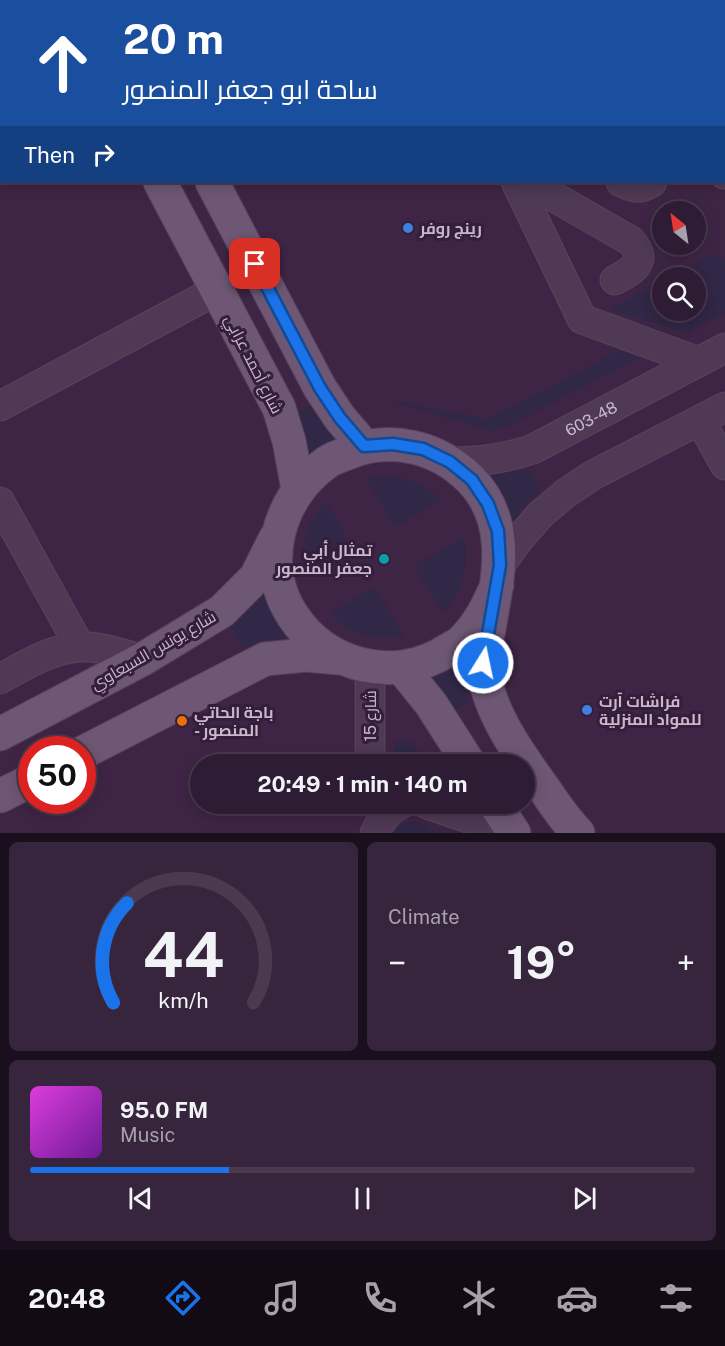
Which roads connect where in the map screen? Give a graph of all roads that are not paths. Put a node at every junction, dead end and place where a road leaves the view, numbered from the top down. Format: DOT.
graph roads {
  1 [pos="161,183"];
  2 [pos="213,183"];
  3 [pos="516,183"];
  4 [pos="530,183"];
  5 [pos="623,183"];
  6 [pos="650,183"];
  7 [pos="615,280"];
  8 [pos="217,290"];
  9 [pos="725,348"];
  10 [pos="699,362"];
  11 [pos="0,406"];
  12 [pos="725,407"];
  13 [pos="700,420"];
  14 [pos="364,446"];
  15 [pos="450,462"];
  16 [pos="725,465"];
  17 [pos="298,489"];
  18 [pos="0,502"];
  19 [pos="278,534"];
  20 [pos="499,575"];
  21 [pos="80,647"];
  22 [pos="339,658"];
  23 [pos="143,659"];
  24 [pos="370,667"];
  25 [pos="402,668"];
  26 [pos="0,679"];
  27 [pos="0,734"];
  28 [pos="96,746"];
  29 [pos="370,754"];
  30 [pos="463,754"];
  31 [pos="18,787"];
  32 [pos="0,796"];
  33 [pos="371,814"];
  34 [pos="386,814"];
  35 [pos="459,814"];
  36 [pos="501,814"];
  37 [pos="373,833"];
  38 [pos="512,833"];
  39 [pos="578,833"];
  1 -- 8 [label="main road, شارع أحمد عرابي"];
  2 -- 14 [label="main road"];
  3 -- 10 [label="street"];
  4 -- 7 [label="street"];
  5 -- 6 [label="street"];
  8 -- 11 [label="street"];
  8 -- 17 [label="main road, شارع أحمد عرابي"];
  9 -- 10 [label="street, 603-48"];
  10 -- 15 [label="street, 603-48"];
  12 -- 13 [label="street"];
  13 -- 16 [label="street"];
  13 -- 20 [label="street"];
  14 -- 15 [label="main road"];
  14 -- 17 [label="main road"];
  15 -- 20 [label="main road"];
  17 -- 19 [label="main road"];
  18 -- 21 [label="street"];
  19 -- 22 [label="main road"];
  19 -- 23 [label="main road, شارع يونس السبعاوي"];
  20 -- 25 [label="main road"];
  20 -- 39 [label="main road"];
  21 -- 23 [label="street"];
  21 -- 26 [label="street"];
  22 -- 24 [label="main road"];
  22 -- 28 [label="main road"];
  23 -- 27 [label="main road, شارع يونس السبعاوي"];
  24 -- 25 [label="main road"];
  24 -- 29 [label="street, شارع 15"];
  25 -- 30 [label="main road"];
  31 -- 32 [label="main road"];
  33 -- 37 [label="street"];
  34 -- 37 [label="street"];
  35 -- 38 [label="street"];
  36 -- 38 [label="main road"];
}
